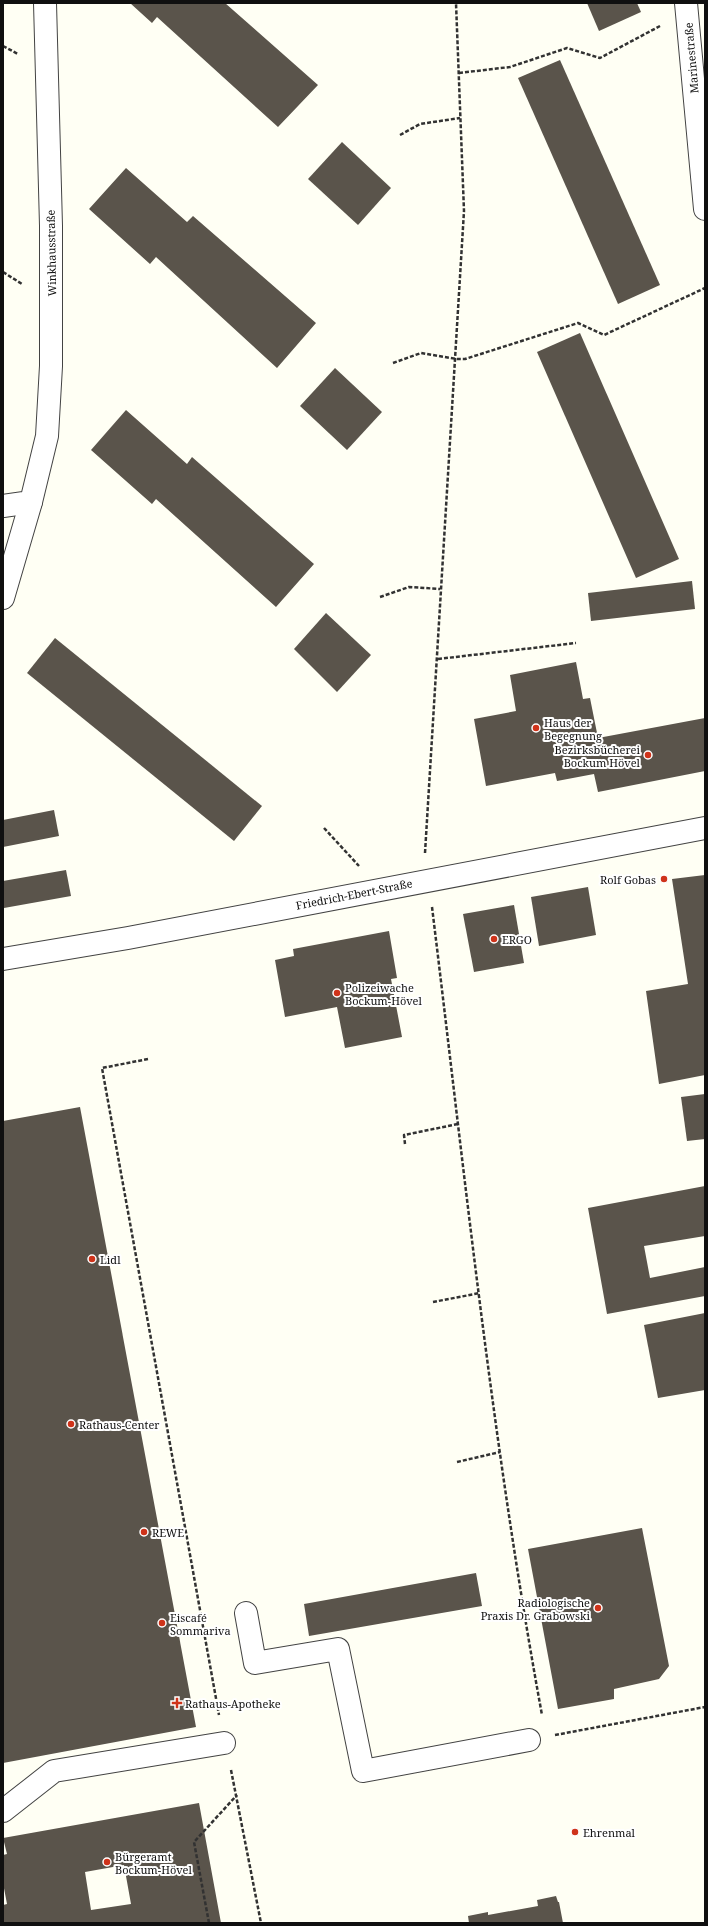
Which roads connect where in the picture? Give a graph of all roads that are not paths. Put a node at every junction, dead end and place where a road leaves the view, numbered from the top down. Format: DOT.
graph roads {
  1 [pos="45,3"];
  2 [pos="687,13"];
  3 [pos="705,209"];
  4 [pos="31,502"];
  5 [pos="3,506"];
  6 [pos="3,598"];
  7 [pos="705,828"];
  8 [pos="3,958"];
  9 [pos="246,1613"];
  10 [pos="529,1740"];
  11 [pos="224,1743"];
  12 [pos="3,1811"];
  1 -- 4 [label="street, Winkhausstraße"];
  2 -- 3 [label="street, Marinestraße"];
  4 -- 5 [label="street"];
  4 -- 6 [label="street, Winkhausstraße"];
  7 -- 8 [label="street, Friedrich-Ebert-Straße"];
  9 -- 10 [label="street"];
  11 -- 12 [label="street"];
}
